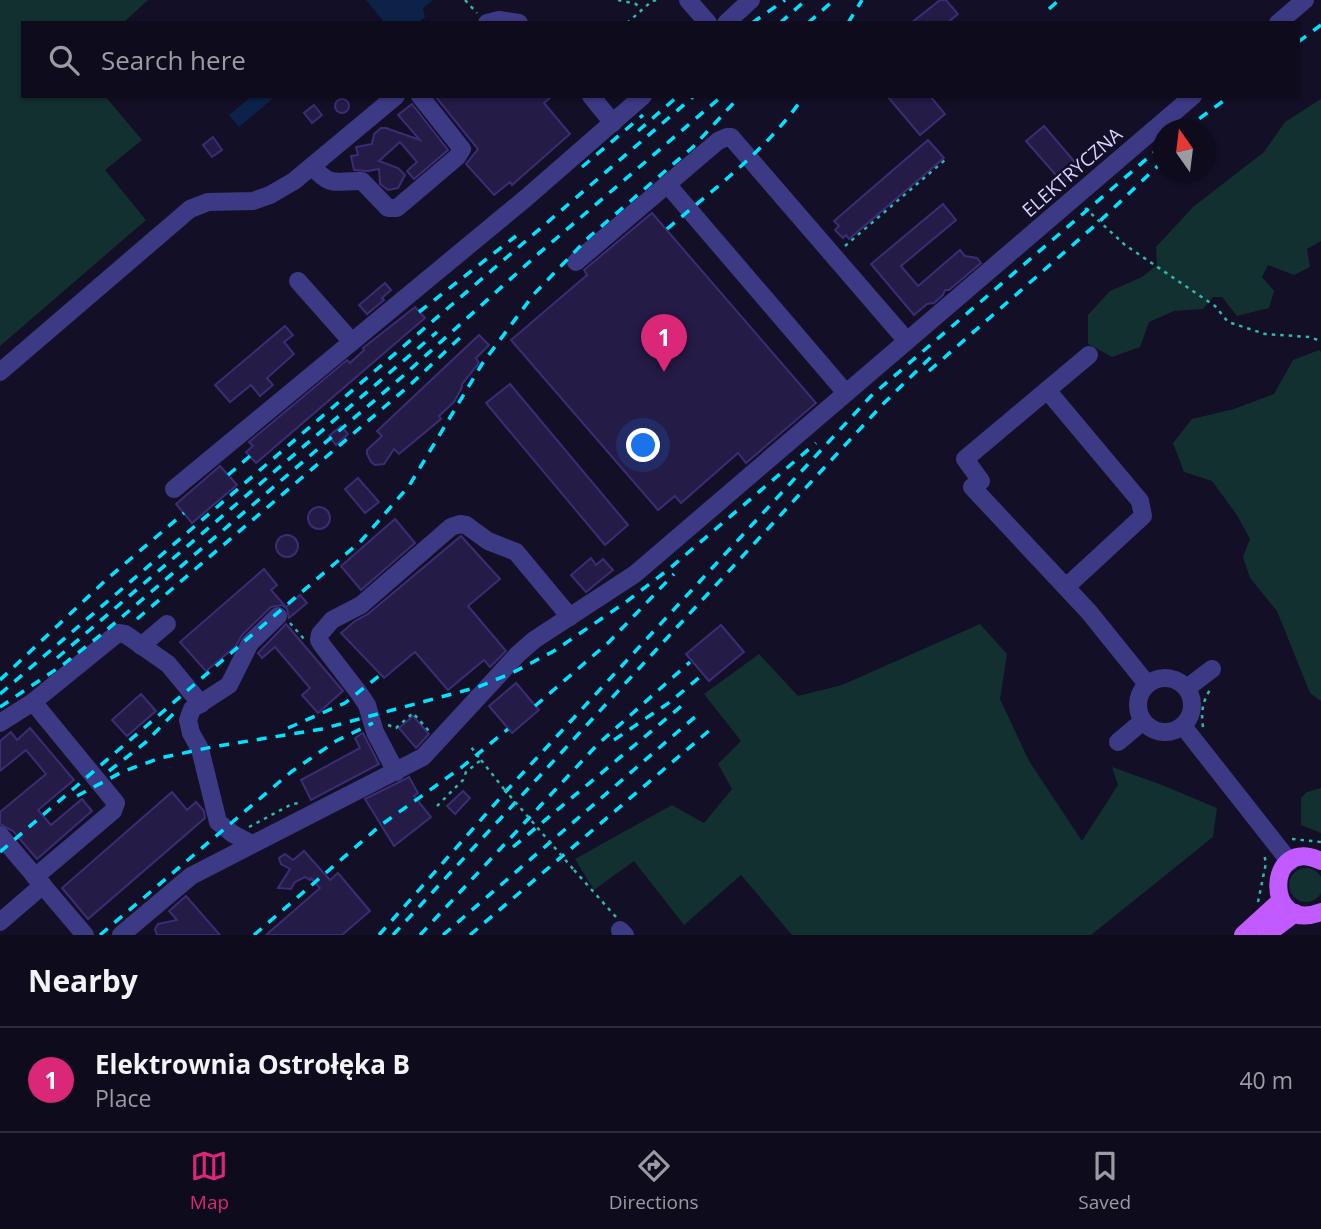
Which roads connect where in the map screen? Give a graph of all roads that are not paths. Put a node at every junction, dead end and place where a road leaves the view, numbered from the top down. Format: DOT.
graph roads {
  1 [pos="688,0"];
  2 [pos="751,0"];
  3 [pos="1305,0"];
  4 [pos="482,19"];
  5 [pos="506,21"];
  6 [pos="706,21"];
  7 [pos="728,21"];
  8 [pos="1280,21"];
  9 [pos="394,98"];
  10 [pos="422,98"];
  11 [pos="593,98"];
  12 [pos="641,98"];
  13 [pos="1191,98"];
  14 [pos="613,123"];
  15 [pos="312,166"];
  16 [pos="667,184"];
  17 [pos="576,262"];
  18 [pos="298,281"];
  19 [pos="907,341"];
  20 [pos="352,342"];
  21 [pos="1089,355"];
  22 [pos="0,372"];
  23 [pos="1047,390"];
  24 [pos="846,393"];
  25 [pos="173,489"];
  26 [pos="1066,587"];
  27 [pos="570,617"];
  28 [pos="284,619"];
  29 [pos="167,624"];
  30 [pos="141,646"];
  31 [pos="1212,668"];
  32 [pos="1147,684"];
  33 [pos="1187,688"];
  34 [pos="33,702"];
  35 [pos="201,704"];
  36 [pos="1143,721"];
  37 [pos="0,723"];
  38 [pos="1183,726"];
  39 [pos="1118,743"];
  40 [pos="396,772"];
  41 [pos="0,835"];
  42 [pos="252,844"];
  43 [pos="1321,861"];
  44 [pos="1290,862"];
  45 [pos="39,881"];
  46 [pos="1280,901"];
  47 [pos="1311,918"];
  48 [pos="0,922"];
  49 [pos="85,935"];
  50 [pos="121,935"];
  51 [pos="1243,935"];
  52 [pos="1266,935"];
  1 -- 6 [label="street"];
  2 -- 7 [label="street"];
  3 -- 8 [label="street"];
  4 -- 5 [label="street"];
  9 -- 15 [label="street"];
  10 -- 15 [label="street"];
  11 -- 14 [label="street"];
  12 -- 14 [label="street"];
  13 -- 19 [label="street, ELEKTRYCZNA"];
  14 -- 20 [label="street"];
  15 -- 22 [label="street"];
  16 -- 17 [label="street"];
  16 -- 19 [label="street"];
  16 -- 24 [label="street"];
  18 -- 20 [label="street"];
  19 -- 24 [label="street, ELEKTRYCZNA"];
  20 -- 25 [label="street"];
  21 -- 23 [label="street"];
  23 -- 26 [label="street"];
  23 -- 26 [label="street"];
  24 -- 27 [label="street, ELEKTRYCZNA"];
  26 -- 32 [label="street"];
  27 -- 40 [label="street, ELEKTRYCZNA"];
  27 -- 40 [label="street"];
  28 -- 35 [label="street"];
  29 -- 30 [label="street"];
  30 -- 34 [label="street"];
  30 -- 35 [label="street"];
  31 -- 33 [label="street"];
  32 -- 33 [label="street"];
  32 -- 36 [label="street"];
  33 -- 38 [label="street"];
  34 -- 37 [label="street"];
  34 -- 45 [label="street"];
  35 -- 42 [label="street"];
  36 -- 38 [label="street"];
  36 -- 39 [label="street"];
  38 -- 44 [label="street"];
  40 -- 42 [label="street, ELEKTRYCZNA"];
  41 -- 45 [label="street"];
  42 -- 50 [label="street, ELEKTRYCZNA"];
  43 -- 44 [label="main road"];
  44 -- 46 [label="main road"];
  45 -- 48 [label="street"];
  45 -- 49 [label="street"];
  46 -- 47 [label="main road"];
  46 -- 51 [label="main road"];
  47 -- 52 [label="main road"];
}
